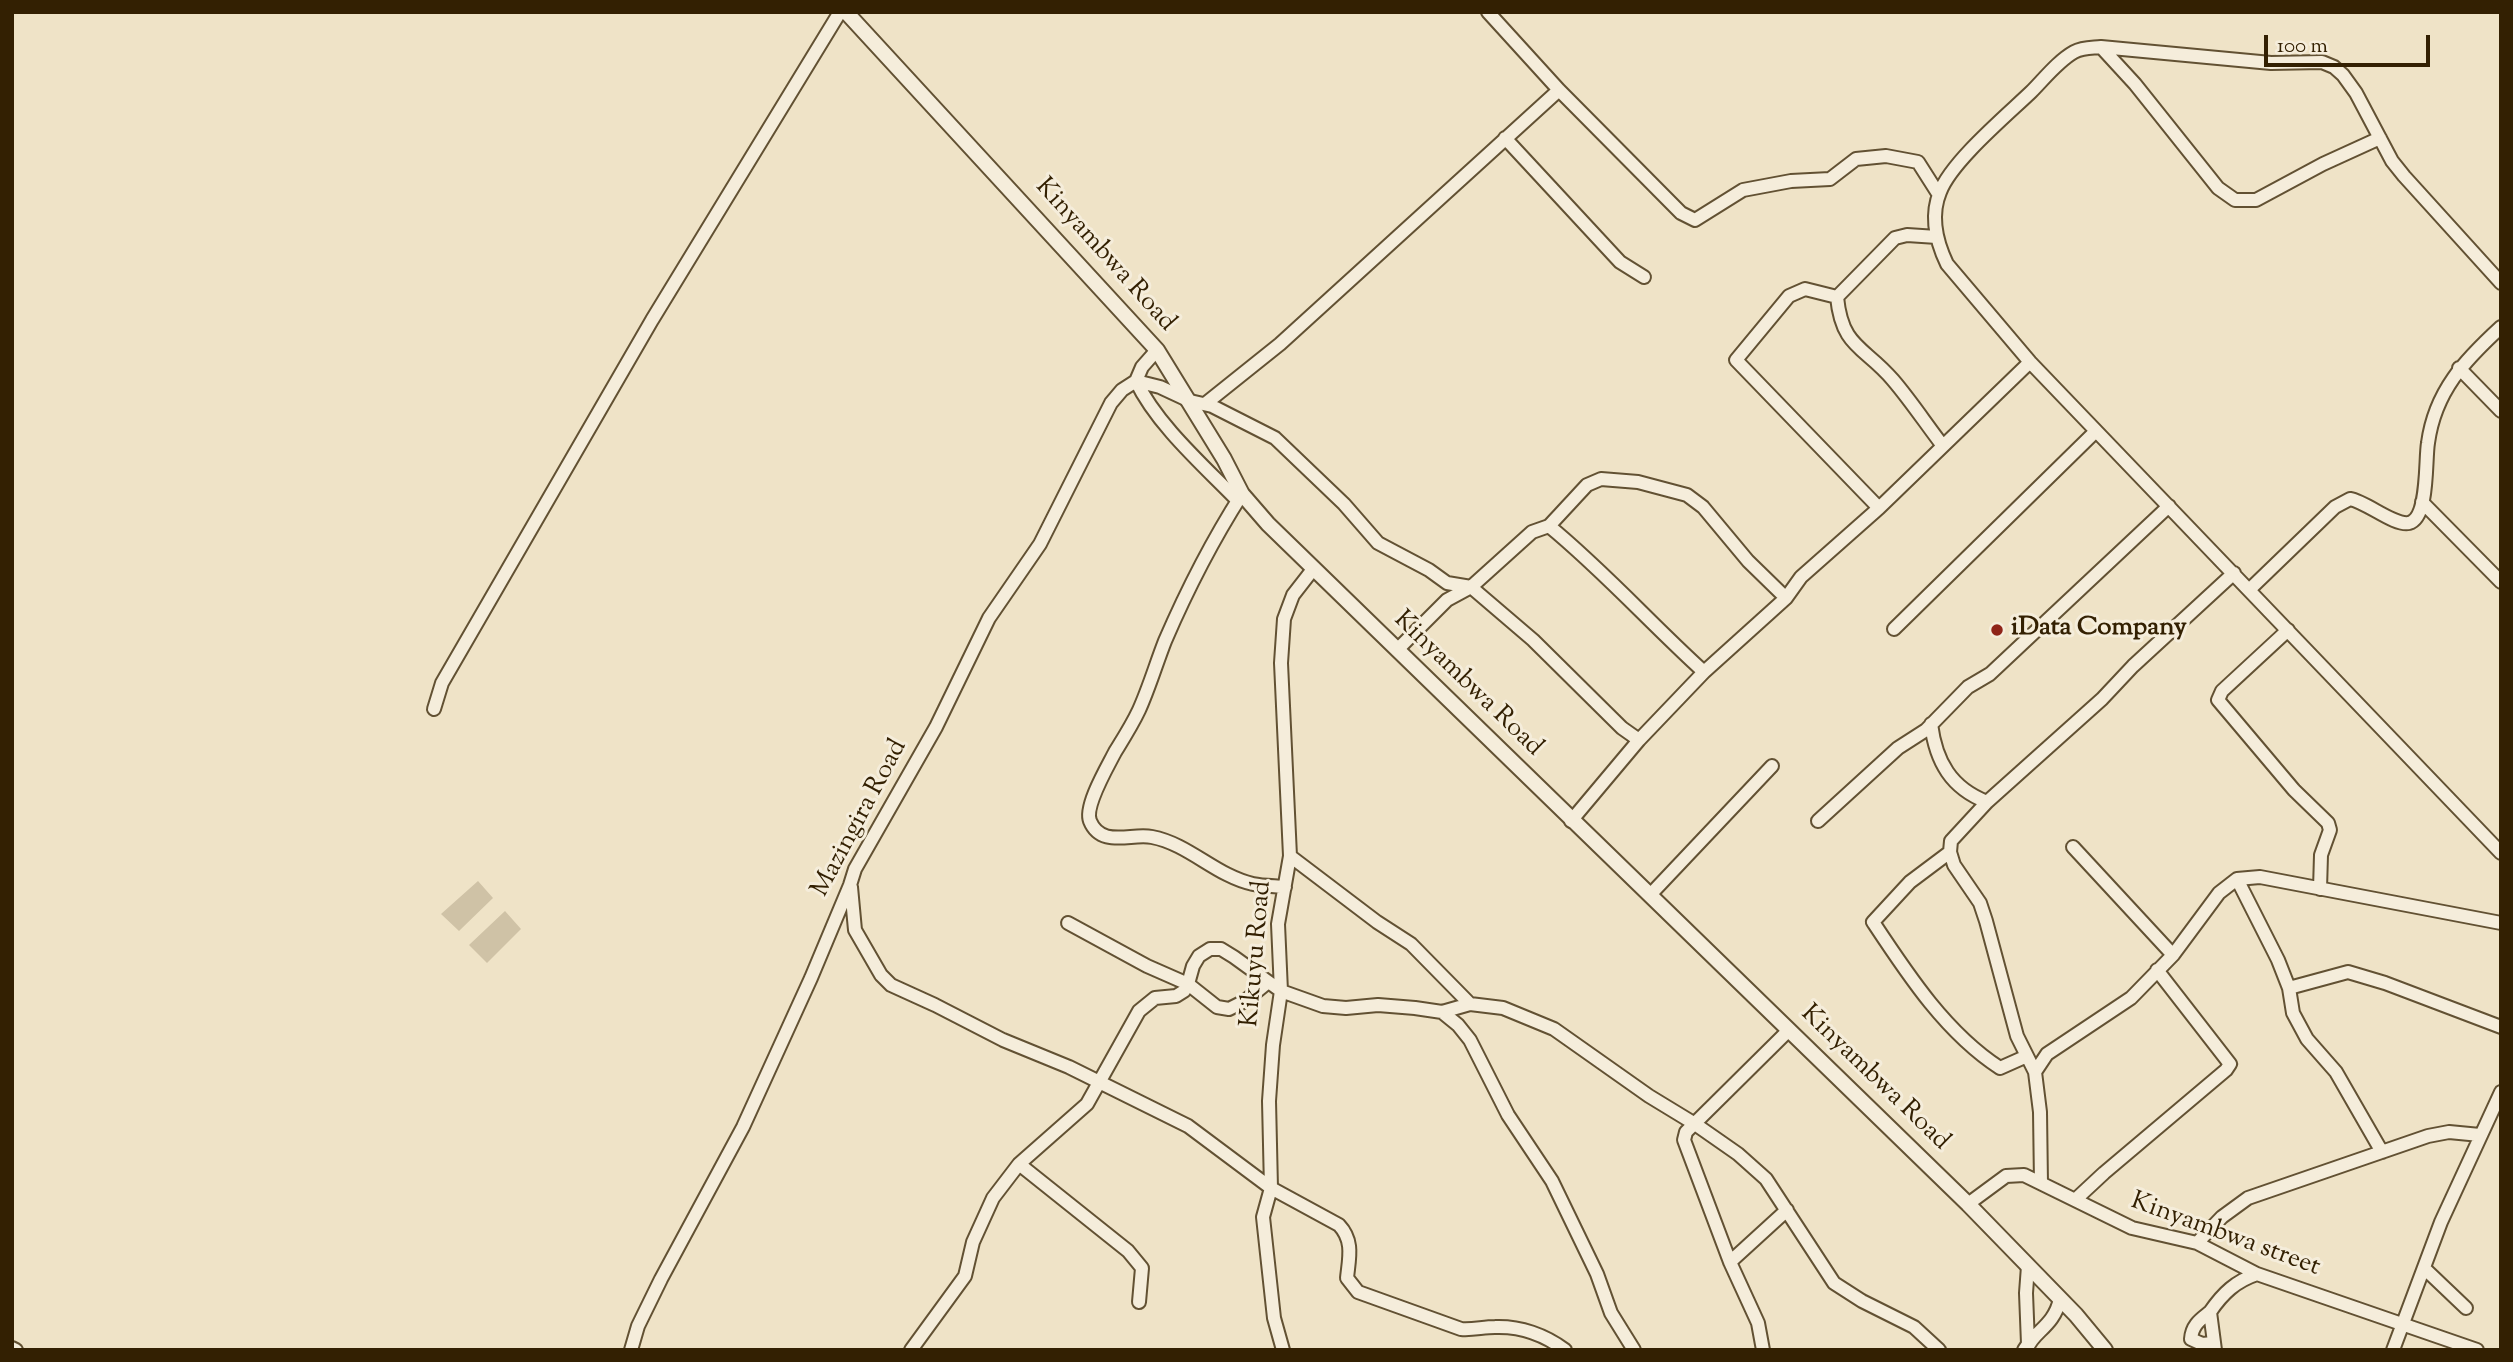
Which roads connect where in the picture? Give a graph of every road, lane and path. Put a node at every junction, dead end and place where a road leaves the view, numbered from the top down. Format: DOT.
graph roads {
  1 [pos="840,12"];
  2 [pos="846,12"];
  3 [pos="1488,12"];
  4 [pos="2101,47"];
  5 [pos="1559,90"];
  6 [pos="1505,138"];
  7 [pos="2380,138"];
  8 [pos="1939,195"];
  9 [pos="1937,237"];
  10 [pos="1644,277"];
  11 [pos="2501,283"];
  12 [pos="1837,297"];
  13 [pos="2501,327"];
  14 [pos="1157,350"];
  15 [pos="2030,362"];
  16 [pos="2459,368"];
  17 [pos="1136,381"];
  18 [pos="1197,402"];
  19 [pos="2501,411"];
  20 [pos="2096,430"];
  21 [pos="1943,446"];
  22 [pos="1240,498"];
  23 [pos="2422,502"];
  24 [pos="2169,506"];
  25 [pos="1879,508"];
  26 [pos="1549,526"];
  27 [pos="1314,569"];
  28 [pos="2234,573"];
  29 [pos="2501,582"];
  30 [pos="1471,587"];
  31 [pos="2250,589"];
  32 [pos="1786,598"];
  33 [pos="1895,629"];
  34 [pos="2288,630"];
  35 [pos="1397,650"];
  36 [pos="1704,672"];
  37 [pos="434,709"];
  38 [pos="1931,724"];
  39 [pos="1639,740"];
  40 [pos="1772,766"];
  41 [pos="1987,802"];
  42 [pos="1571,821"];
  43 [pos="1818,821"];
  44 [pos="2073,847"];
  45 [pos="1950,852"];
  46 [pos="2501,853"];
  47 [pos="1290,856"];
  48 [pos="2237,879"];
  49 [pos="850,885"];
  50 [pos="1285,887"];
  51 [pos="2320,889"];
  52 [pos="1650,895"];
  53 [pos="1068,923"];
  54 [pos="2501,923"];
  55 [pos="2173,955"];
  56 [pos="2157,970"];
  57 [pos="1268,982"];
  58 [pos="1188,984"];
  59 [pos="2289,988"];
  60 [pos="1281,991"];
  61 [pos="1470,1004"];
  62 [pos="1442,1012"];
  63 [pos="2501,1027"];
  64 [pos="1789,1030"];
  65 [pos="2027,1056"];
  66 [pos="2035,1072"];
  67 [pos="1100,1082"];
  68 [pos="2501,1092"];
  69 [pos="1695,1124"];
  70 [pos="2480,1135"];
  71 [pos="2382,1152"];
  72 [pos="1019,1164"];
  73 [pos="2041,1183"];
  74 [pos="1271,1188"];
  75 [pos="2076,1200"];
  76 [pos="1968,1204"];
  77 [pos="1787,1210"];
  78 [pos="2197,1243"];
  79 [pos="1730,1262"];
  80 [pos="2028,1266"];
  81 [pos="2424,1268"];
  82 [pos="2258,1274"];
  83 [pos="2060,1299"];
  84 [pos="1139,1302"];
  85 [pos="2466,1308"];
  86 [pos="2210,1312"];
  87 [pos="2404,1324"];
  88 [pos="2434,1334"];
  89 [pos="2214,1347"];
  90 [pos="2026,1348"];
  91 [pos="631,1350"];
  92 [pos="911,1350"];
  93 [pos="1283,1350"];
  94 [pos="1565,1350"];
  95 [pos="1634,1350"];
  96 [pos="1763,1350"];
  97 [pos="1939,1350"];
  98 [pos="2105,1350"];
  99 [pos="2393,1350"];
  100 [pos="2438,1350"];
  101 [pos="2477,1350"];
  1 -- 37 [label="street"];
  2 -- 14 [label="street, Kinyambwa Road"];
  3 -- 5 [label="street"];
  4 -- 7 [label="street"];
  4 -- 7 [label="street"];
  4 -- 8 [label="street"];
  5 -- 6 [label="street"];
  5 -- 8 [label="street"];
  6 -- 10 [label="street"];
  6 -- 18 [label="street"];
  7 -- 11 [label="street"];
  8 -- 9 [label="street"];
  9 -- 12 [label="street"];
  9 -- 15 [label="street"];
  12 -- 21 [label="street"];
  12 -- 25 [label="street"];
  13 -- 16 [label="street"];
  14 -- 17 [label="street, Mazingira Road"];
  14 -- 18 [label="street, Kinyambwa Road"];
  15 -- 20 [label="street"];
  15 -- 21 [label="street"];
  16 -- 19 [label="street"];
  16 -- 23 [label="street"];
  17 -- 18 [label="street"];
  17 -- 22 [label="street"];
  17 -- 49 [label="street, Mazingira Road"];
  18 -- 22 [label="street, Kinyambwa Road"];
  18 -- 30 [label="street"];
  20 -- 24 [label="street"];
  20 -- 33 [label="street"];
  21 -- 25 [label="street"];
  22 -- 27 [label="street, Kinyambwa Road"];
  22 -- 50 [label="street"];
  23 -- 29 [label="street"];
  23 -- 31 [label="street"];
  24 -- 28 [label="street"];
  24 -- 38 [label="street"];
  25 -- 32 [label="street"];
  26 -- 30 [label="street"];
  26 -- 32 [label="street"];
  26 -- 36 [label="street"];
  27 -- 35 [label="street, Kinyambwa Road"];
  27 -- 47 [label="street, Kikuyu Road"];
  28 -- 31 [label="street"];
  28 -- 41 [label="street"];
  30 -- 35 [label="street"];
  30 -- 39 [label="street"];
  31 -- 34 [label="street"];
  32 -- 36 [label="street"];
  34 -- 46 [label="street"];
  34 -- 51 [label="street"];
  35 -- 42 [label="street, Kinyambwa Road"];
  36 -- 39 [label="street"];
  38 -- 41 [label="street"];
  38 -- 43 [label="street"];
  39 -- 42 [label="street"];
  40 -- 52 [label="street"];
  41 -- 45 [label="street"];
  42 -- 52 [label="street, Kinyambwa Road"];
  44 -- 55 [label="street"];
  45 -- 65 [label="street"];
  45 -- 65 [label="street"];
  47 -- 50 [label="street, Kikuyu Road"];
  47 -- 61 [label="street"];
  48 -- 51 [label="street"];
  48 -- 55 [label="street"];
  48 -- 59 [label="street"];
  49 -- 67 [label="street"];
  49 -- 91 [label="street, Mazingira Road"];
  50 -- 60 [label="street, Kikuyu Road"];
  51 -- 54 [label="street"];
  52 -- 64 [label="street, Kinyambwa Road"];
  53 -- 58 [label="street"];
  55 -- 56 [label="street"];
  56 -- 66 [label="street"];
  56 -- 75 [label="street"];
  57 -- 58 [label="street"];
  57 -- 58 [label="street"];
  57 -- 60 [label="street"];
  58 -- 67 [label="street"];
  59 -- 63 [label="street"];
  59 -- 71 [label="street"];
  60 -- 62 [label="street"];
  60 -- 74 [label="street, Kikuyu Road"];
  61 -- 62 [label="street"];
  61 -- 69 [label="street"];
  62 -- 95 [label="street"];
  64 -- 69 [label="street"];
  64 -- 76 [label="street, Kinyambwa Road"];
  65 -- 66 [label="street"];
  66 -- 73 [label="street"];
  67 -- 72 [label="street"];
  67 -- 74 [label="street"];
  68 -- 70 [label="street"];
  69 -- 77 [label="street"];
  69 -- 79 [label="street"];
  70 -- 71 [label="street"];
  70 -- 81 [label="street"];
  71 -- 78 [label="street"];
  72 -- 84 [label="street"];
  72 -- 92 [label="street"];
  73 -- 75 [label="street, Kinyambwa street"];
  73 -- 76 [label="street, Kinyambwa street"];
  74 -- 93 [label="street, Kikuyu Road"];
  74 -- 94 [label="street"];
  75 -- 78 [label="street, Kinyambwa street"];
  76 -- 80 [label="street, Kinyambwa Road"];
  77 -- 79 [label="street"];
  77 -- 97 [label="street"];
  78 -- 82 [label="street, Kinyambwa street"];
  79 -- 96 [label="street"];
  80 -- 83 [label="street, Kinyambwa Road"];
  80 -- 90 [label="street"];
  81 -- 85 [label="street"];
  81 -- 87 [label="street"];
  82 -- 86 [label="street"];
  82 -- 87 [label="street, Kinyambwa street"];
  83 -- 90 [label="street"];
  83 -- 98 [label="street, Kinyambwa Road"];
  86 -- 89 [label="street"];
  86 -- 89 [label="street"];
  87 -- 88 [label="street, Kinyambwa street"];
  87 -- 99 [label="street"];
  88 -- 100 [label="street"];
  88 -- 101 [label="street, Kinyambwa street"];
}
